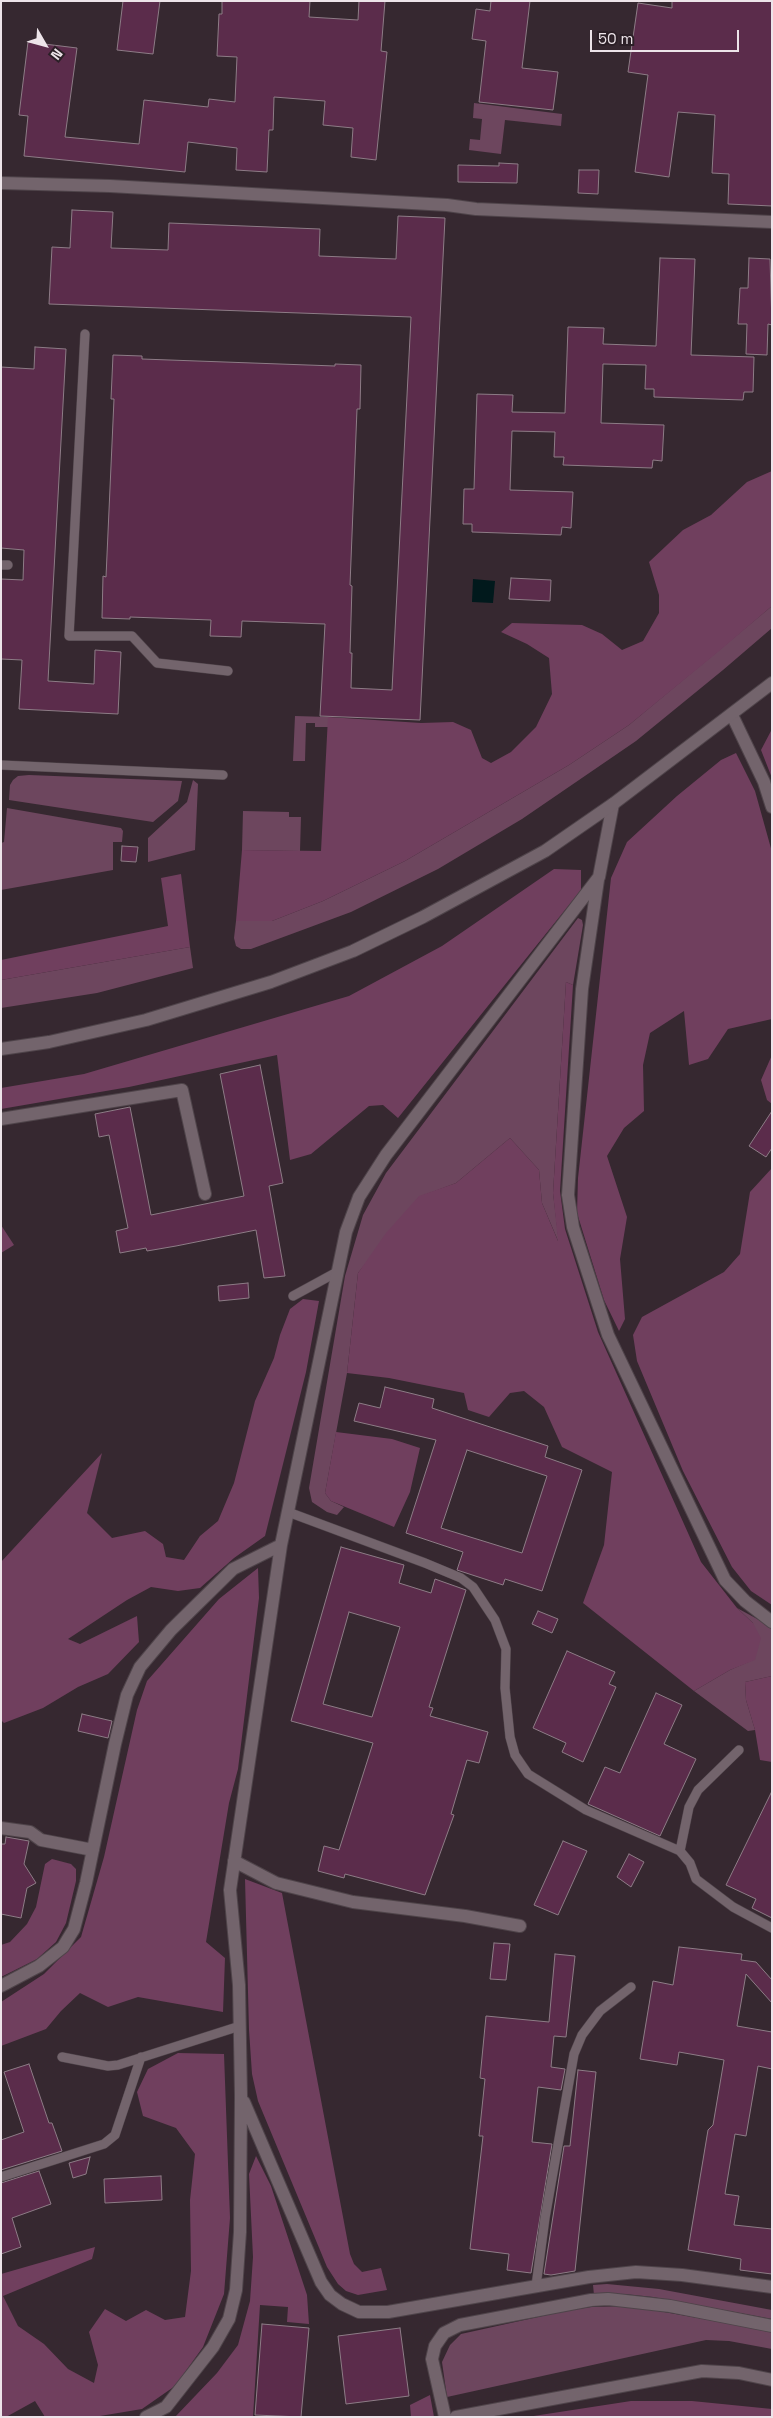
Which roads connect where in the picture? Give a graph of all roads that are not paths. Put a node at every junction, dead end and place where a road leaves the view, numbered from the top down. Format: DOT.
graph roads {
  1 [pos="1,183"];
  2 [pos="772,222"];
  3 [pos="85,334"];
  4 [pos="228,671"];
  5 [pos="772,683"];
  6 [pos="732,715"];
  7 [pos="1,765"];
  8 [pos="223,775"];
  9 [pos="613,804"];
  10 [pos="772,807"];
  11 [pos="599,877"];
  12 [pos="1,1050"];
  13 [pos="1,1119"];
  14 [pos="205,1194"];
  15 [pos="337,1272"];
  16 [pos="293,1296"];
  17 [pos="288,1512"];
  18 [pos="281,1545"];
  19 [pos="772,1622"];
  20 [pos="739,1750"];
  21 [pos="1,1828"];
  22 [pos="93,1850"];
  23 [pos="680,1851"];
  24 [pos="234,1861"];
  25 [pos="520,1926"];
  26 [pos="772,1928"];
  27 [pos="1,1986"];
  28 [pos="631,1987"];
  29 [pos="240,2026"];
  30 [pos="62,2057"];
  31 [pos="141,2057"];
  32 [pos="242,2096"];
  33 [pos="1,2177"];
  34 [pos="536,2286"];
  35 [pos="772,2287"];
  36 [pos="772,2326"];
  37 [pos="772,2380"];
  38 [pos="146,2417"];
  39 [pos="445,2417"];
  40 [pos="456,2417"];
  1 -- 2 [label="street"];
  3 -- 4 [label="lane"];
  5 -- 6 [label="street"];
  6 -- 9 [label="street"];
  6 -- 10 [label="street"];
  7 -- 8 [label="lane"];
  9 -- 11 [label="street"];
  9 -- 12 [label="street"];
  11 -- 15 [label="street"];
  11 -- 19 [label="street"];
  13 -- 14 [label="street"];
  15 -- 16 [label="lane"];
  15 -- 17 [label="street"];
  17 -- 18 [label="street"];
  17 -- 23 [label="lane"];
  18 -- 22 [label="street"];
  18 -- 24 [label="street"];
  20 -- 23 [label="lane"];
  21 -- 22 [label="street"];
  22 -- 27 [label="street"];
  23 -- 26 [label="lane"];
  24 -- 25 [label="street"];
  24 -- 29 [label="street"];
  28 -- 34 [label="lane"];
  29 -- 31 [label="lane"];
  29 -- 32 [label="street"];
  30 -- 31 [label="lane"];
  31 -- 33 [label="lane"];
  32 -- 34 [label="street"];
  32 -- 38 [label="street"];
  34 -- 35 [label="street"];
  36 -- 39 [label="street"];
  37 -- 40 [label="street"];
}
